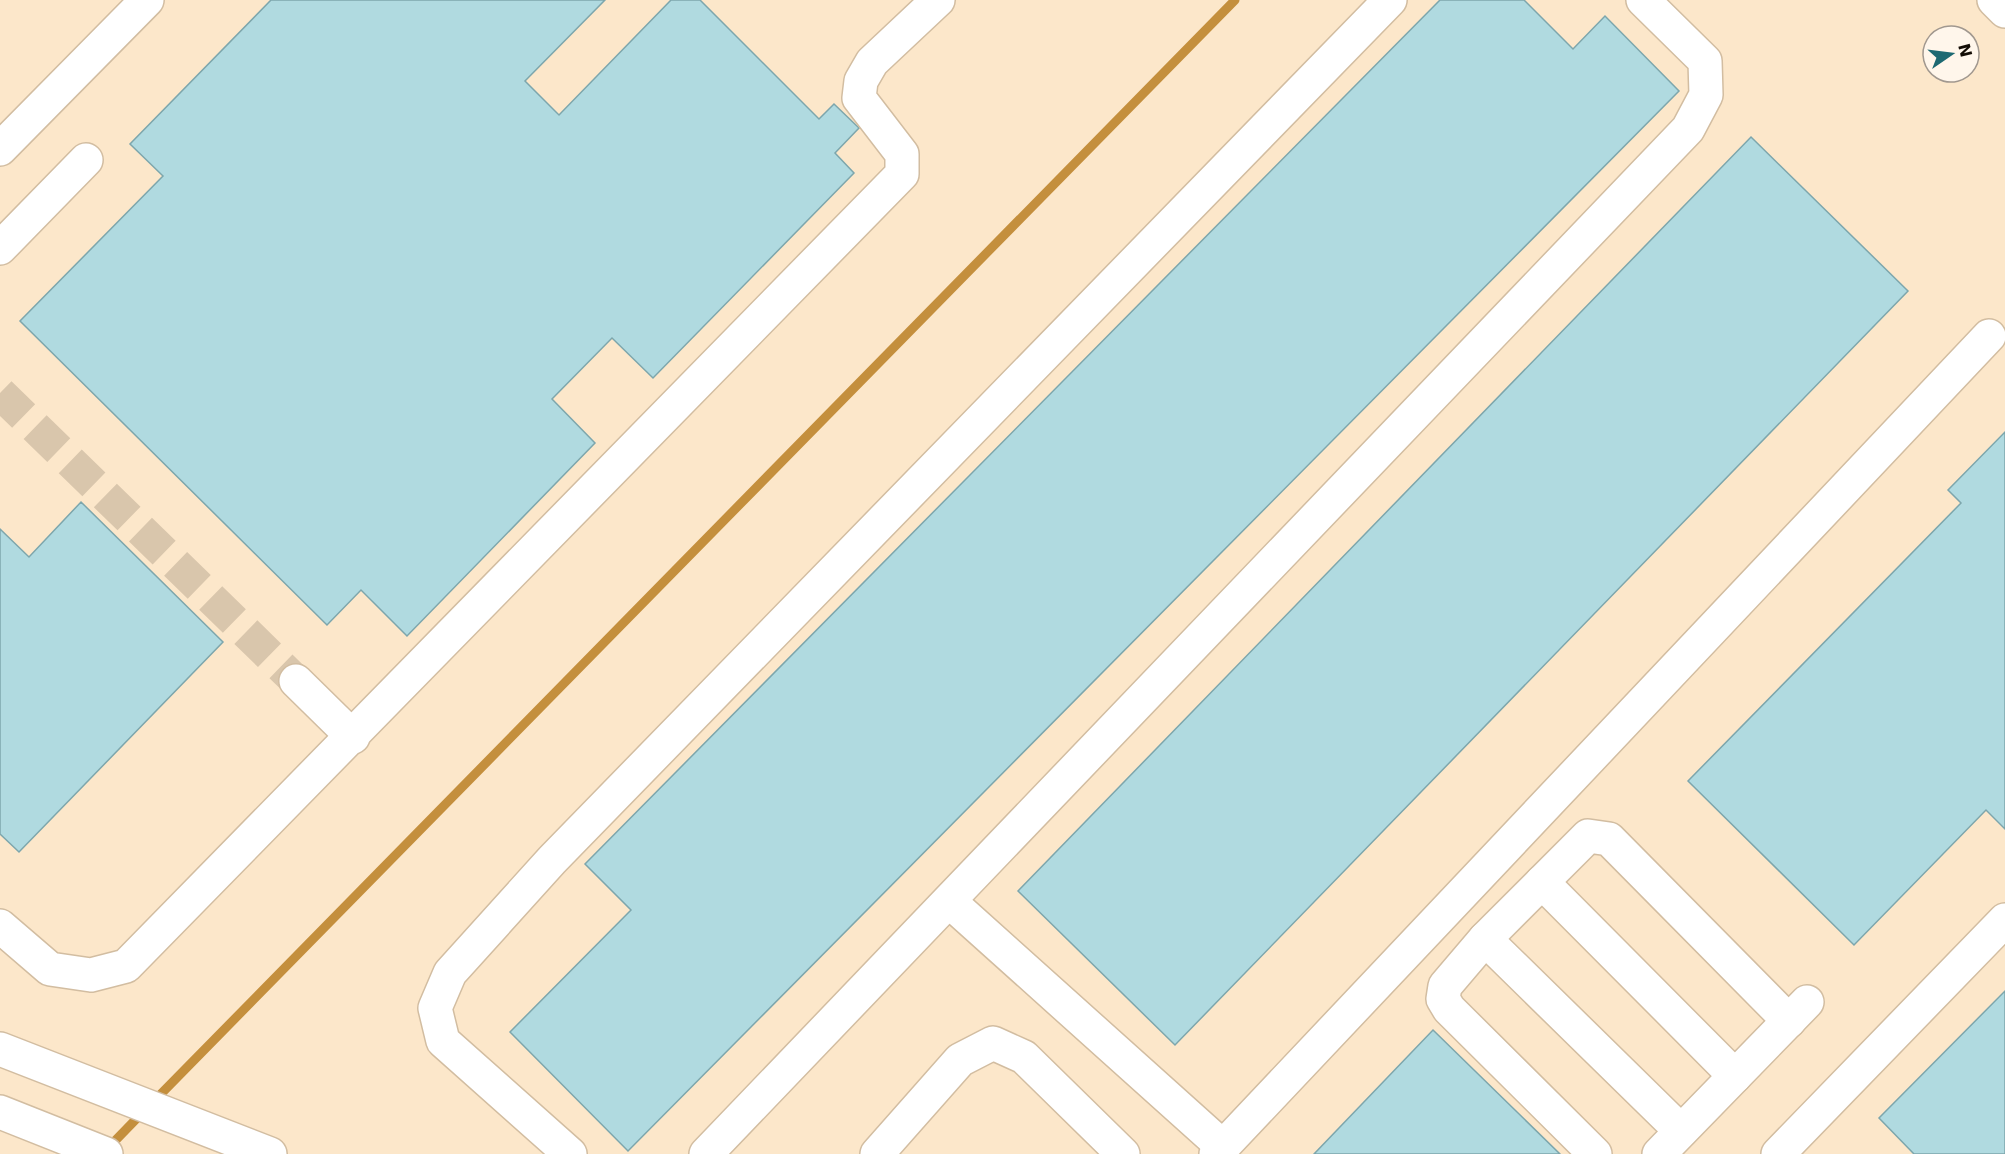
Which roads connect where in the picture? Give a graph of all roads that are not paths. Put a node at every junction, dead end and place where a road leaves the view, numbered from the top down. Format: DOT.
graph roads {
  1 [pos="147,0"];
  2 [pos="938,0"];
  3 [pos="1390,0"];
  4 [pos="1643,0"];
  5 [pos="1994,0"];
  6 [pos="2005,11"];
  7 [pos="0,149"];
  8 [pos="86,160"];
  9 [pos="0,248"];
  10 [pos="1989,336"];
  11 [pos="296,681"];
  12 [pos="353,737"];
  13 [pos="1542,882"];
  14 [pos="949,901"];
  15 [pos="2005,920"];
  16 [pos="1,927"];
  17 [pos="1485,939"];
  18 [pos="0,1049"];
  19 [pos="1735,1076"];
  20 [pos="0,1112"];
  21 [pos="1670,1143"];
  22 [pos="1219,1150"];
  23 [pos="106,1154"];
  24 [pos="270,1154"];
  25 [pos="570,1154"];
  26 [pos="706,1154"];
  27 [pos="877,1154"];
  28 [pos="1123,1154"];
  29 [pos="1595,1154"];
  30 [pos="1778,1154"];
  1 -- 7 [label="main road"];
  2 -- 12 [label="main road"];
  3 -- 25 [label="main road"];
  4 -- 14 [label="main road"];
  5 -- 6 [label="main road"];
  8 -- 9 [label="main road"];
  10 -- 22 [label="main road"];
  11 -- 12 [label="main road"];
  12 -- 16 [label="main road"];
  13 -- 17 [label="main road"];
  13 -- 19 [label="main road"];
  13 -- 19 [label="main road"];
  14 -- 22 [label="main road"];
  14 -- 26 [label="main road"];
  15 -- 30 [label="main road"];
  17 -- 21 [label="main road"];
  17 -- 29 [label="main road"];
  18 -- 24 [label="main road"];
  19 -- 21 [label="main road"];
  20 -- 23 [label="main road"];
  27 -- 28 [label="main road"];
}
